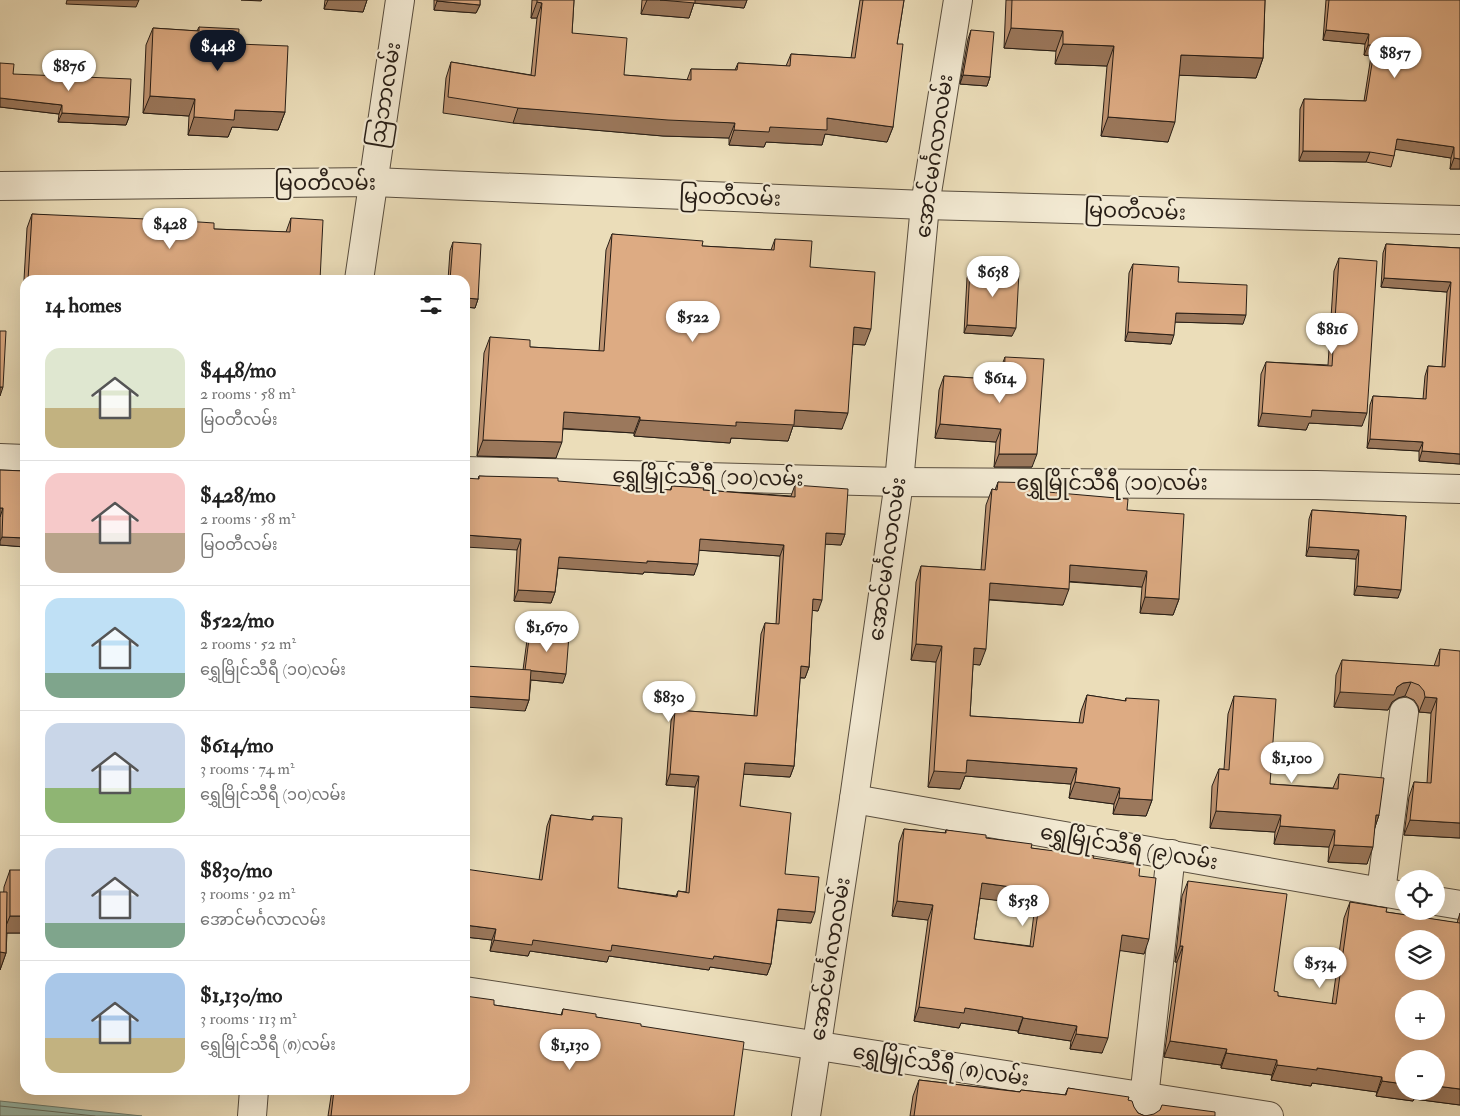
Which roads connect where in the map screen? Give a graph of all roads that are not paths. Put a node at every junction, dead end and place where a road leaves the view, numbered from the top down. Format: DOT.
graph roads {
  1 [pos="400,0"];
  2 [pos="958,0"];
  3 [pos="372,182"];
  4 [pos="0,186"];
  5 [pos="925,205"];
  6 [pos="1460,220"];
  7 [pos="360,275"];
  8 [pos="0,458"];
  9 [pos="20,459"];
  10 [pos="470,471"];
  11 [pos="898,482"];
  12 [pos="1460,489"];
  13 [pos="1404,712"];
  14 [pos="854,800"];
  15 [pos="1171,854"];
  16 [pos="1392,894"];
  17 [pos="1445,902"];
  18 [pos="1460,905"];
  19 [pos="470,992"];
  20 [pos="817,1046"];
  21 [pos="254,1095"];
  22 [pos="1143,1106"];
  23 [pos="252,1116"];
  24 [pos="806,1116"];
  25 [pos="1270,1116"];
  1 -- 3 [label="street, သြဘာလမ်း"];
  2 -- 5 [label="street, အောင်မင်္ဂလာလမ်း"];
  3 -- 4 [label="street, မြဝတီလမ်း"];
  3 -- 5 [label="street, မြဝတီလမ်း"];
  3 -- 7 [label="street, သြဘာလမ်း"];
  5 -- 6 [label="street, မြဝတီလမ်း"];
  5 -- 11 [label="street, အောင်မင်္ဂလာလမ်း"];
  8 -- 9 [label="street"];
  10 -- 11 [label="street, ရွှေမြိုင်သီရီ (၁၀)လမ်း"];
  11 -- 12 [label="street, ရွှေမြိုင်သီရီ (၁၀)လမ်း"];
  11 -- 14 [label="street, အောင်မင်္ဂလာလမ်း"];
  13 -- 16 [label="street"];
  14 -- 15 [label="street, ရွှေမြိုင်သီရီ (၉)လမ်း"];
  14 -- 20 [label="street, အောင်မင်္ဂလာလမ်း"];
  15 -- 16 [label="street, ရွှေမြိုင်သီရီ (၉)လမ်း"];
  15 -- 22 [label="street"];
  17 -- 18 [label="street"];
  19 -- 20 [label="street, ရွှေမြိုင်သီရီ (၈)လမ်း"];
  20 -- 22 [label="street, ရွှေမြိုင်သီရီ (၈)လမ်း"];
  20 -- 24 [label="street, အောင်မင်္ဂလာလမ်း"];
  21 -- 23 [label="street"];
  22 -- 25 [label="street, ရွှေမြိုင်သီရီ (၈)လမ်း"];
}
